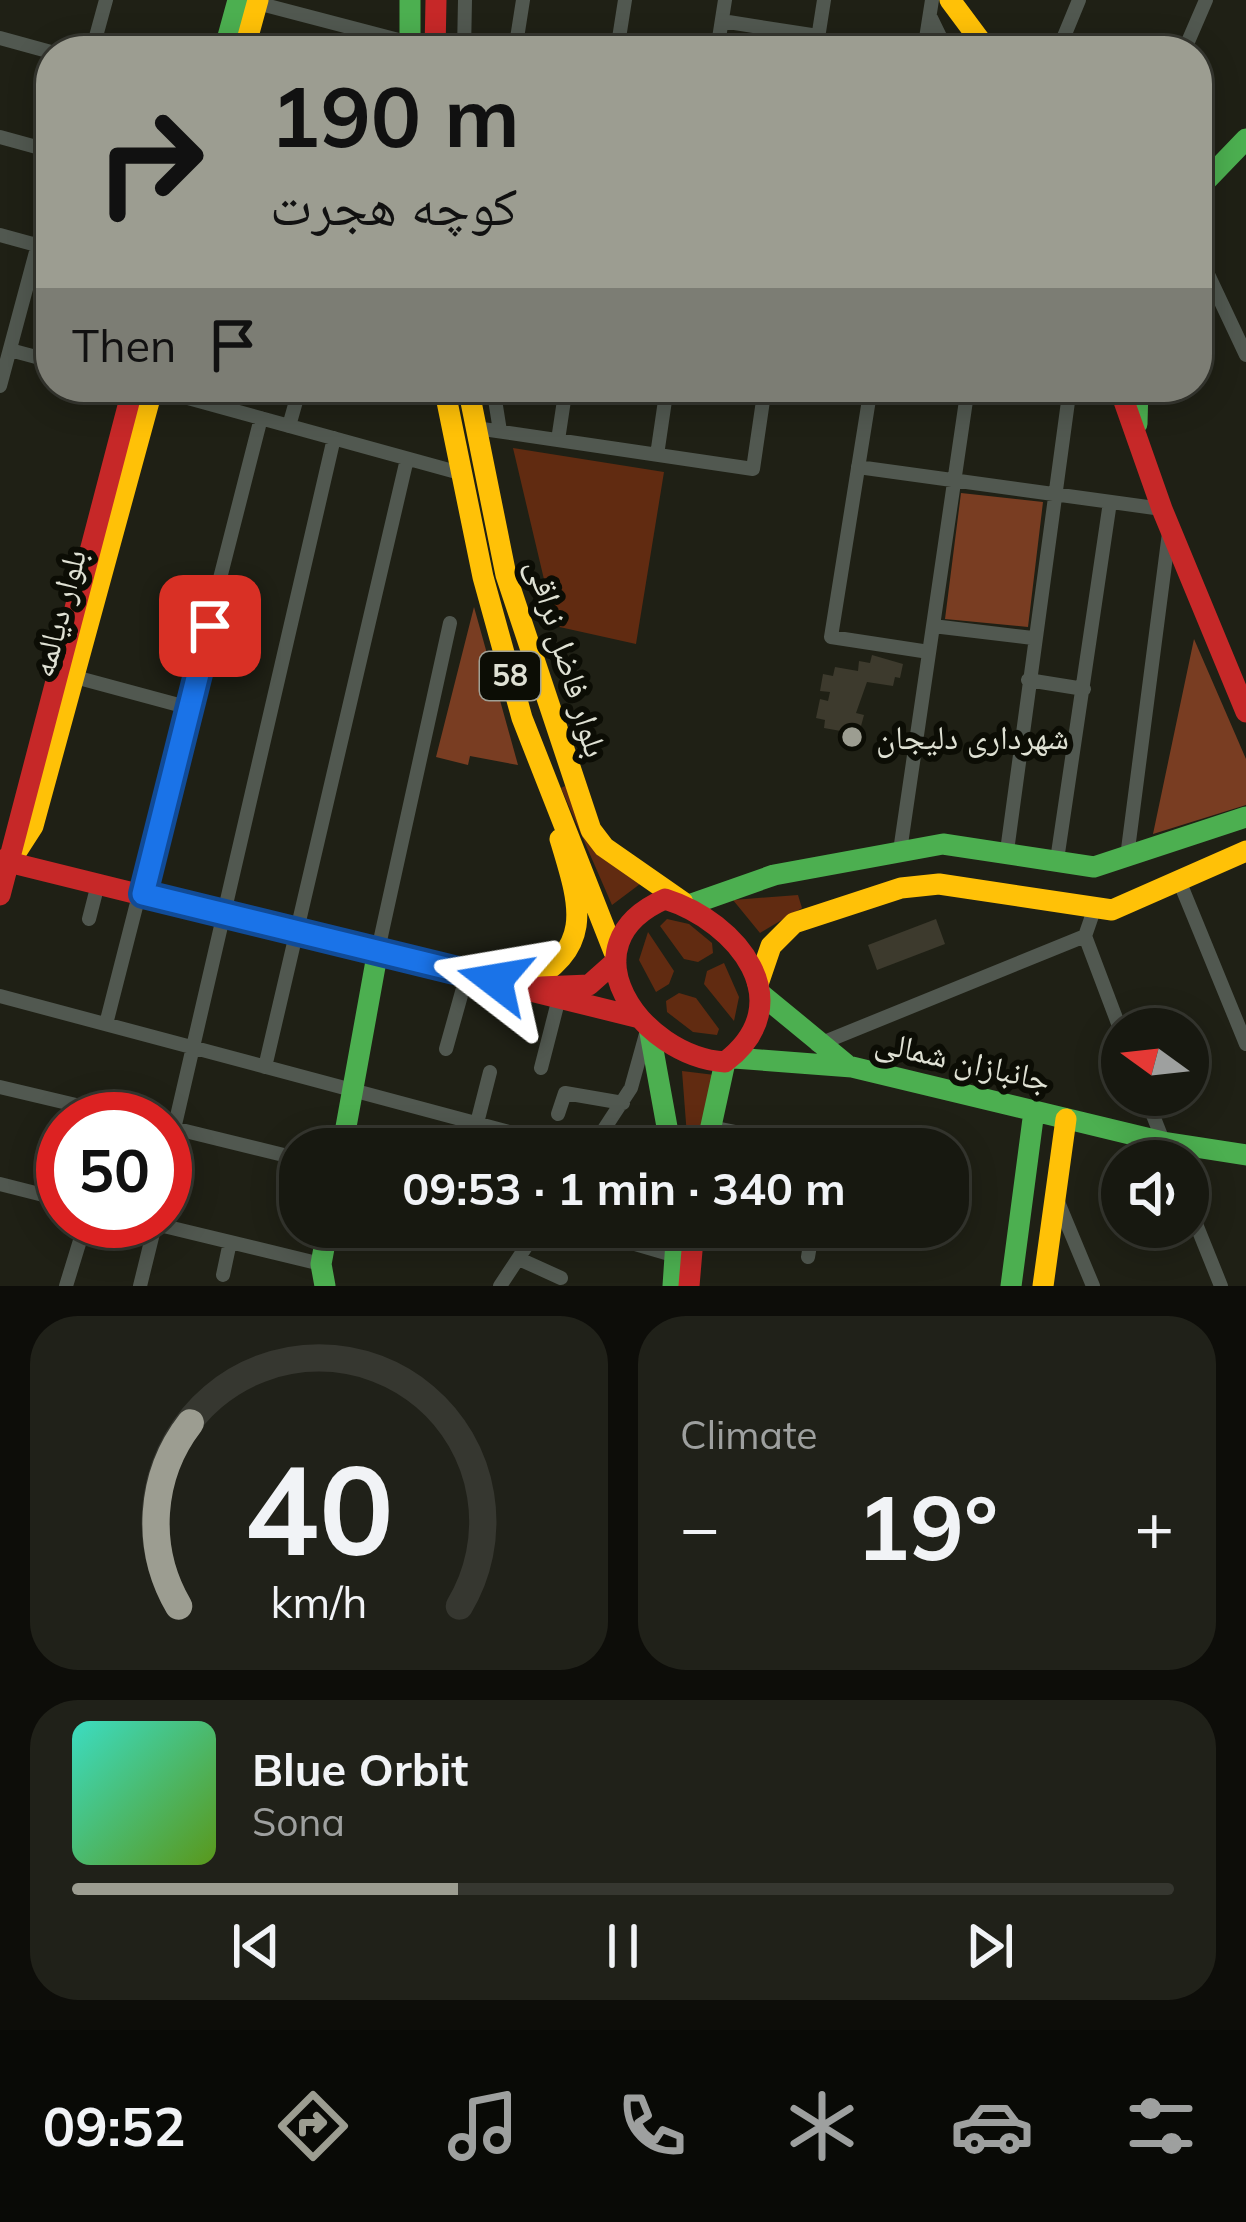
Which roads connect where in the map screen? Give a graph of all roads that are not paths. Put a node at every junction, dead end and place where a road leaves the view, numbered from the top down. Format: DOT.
graph roads {
  1 [pos="106,0"];
  2 [pos="410,0"];
  3 [pos="436,0"];
  4 [pos="465,0"];
  5 [pos="523,0"];
  6 [pos="625,0"];
  7 [pos="725,0"];
  8 [pos="824,0"];
  9 [pos="1079,0"];
  10 [pos="1206,0"];
  11 [pos="249,1"];
  12 [pos="956,3"];
  13 [pos="722,21"];
  14 [pos="96,36"];
  15 [pos="232,36"];
  16 [pos="246,36"];
  17 [pos="372,36"];
  18 [pos="410,36"];
  19 [pos="435,36"];
  20 [pos="464,36"];
  21 [pos="517,36"];
  22 [pos="620,36"];
  23 [pos="720,36"];
  24 [pos="787,36"];
  25 [pos="818,36"];
  26 [pos="978,36"];
  27 [pos="1064,36"];
  28 [pos="1190,36"];
  29 [pos="0,38"];
  30 [pos="36,48"];
  31 [pos="0,136"];
  32 [pos="1246,140"];
  33 [pos="36,147"];
  34 [pos="1212,175"];
  35 [pos="0,235"];
  36 [pos="36,245"];
  37 [pos="36,271"];
  38 [pos="1212,283"];
  39 [pos="10,350"];
  40 [pos="1246,355"];
  41 [pos="36,357"];
  42 [pos="0,386"];
  43 [pos="130,402"];
  44 [pos="147,402"];
  45 [pos="204,402"];
  46 [pos="296,402"];
  47 [pos="447,402"];
  48 [pos="472,402"];
  49 [pos="495,402"];
  50 [pos="564,402"];
  51 [pos="665,402"];
  52 [pos="763,402"];
  53 [pos="869,402"];
  54 [pos="966,402"];
  55 [pos="1068,402"];
  56 [pos="1124,402"];
  57 [pos="1137,402"];
  58 [pos="261,418"];
  59 [pos="290,426"];
  60 [pos="476,428"];
  61 [pos="500,431"];
  62 [pos="334,438"];
  63 [pos="558,440"];
  64 [pos="1136,443"];
  65 [pos="657,454"];
  66 [pos="407,459"];
  67 [pos="858,467"];
  68 [pos="460,473"];
  69 [pos="954,480"];
  70 [pos="1054,494"];
  71 [pos="1110,502"];
  72 [pos="1166,518"];
  73 [pos="450,623"];
  74 [pos="933,626"];
  75 [pos="1033,638"];
  76 [pos="929,652"];
  77 [pos="75,677"];
  78 [pos="1028,680"];
  79 [pos="1084,689"];
  80 [pos="190,708"];
  81 [pos="1246,712"];
  82 [pos="538,770"];
  83 [pos="1246,817"];
  84 [pos="900,851"];
  85 [pos="1246,851"];
  86 [pos="1016,852"];
  87 [pos="1127,857"];
  88 [pos="1057,860"];
  89 [pos="5,862"];
  90 [pos="1178,878"];
  91 [pos="98,884"];
  92 [pos="1021,892"];
  93 [pos="143,894"];
  94 [pos="0,895"];
  95 [pos="686,903"];
  96 [pos="1094,910"];
  97 [pos="225,913"];
  98 [pos="89,919"];
  99 [pos="301,932"];
  100 [pos="1085,936"];
  101 [pos="378,950"];
  102 [pos="615,957"];
  103 [pos="467,974"];
  104 [pos="522,987"];
  105 [pos="759,989"];
  106 [pos="0,996"];
  107 [pos="559,998"];
  108 [pos="1112,1008"];
  109 [pos="106,1024"];
  110 [pos="646,1027"];
  111 [pos="1246,1044"];
  112 [pos="818,1045"];
  113 [pos="192,1047"];
  114 [pos="446,1049"];
  115 [pos="729,1060"];
  116 [pos="266,1067"];
  117 [pos="852,1067"];
  118 [pos="541,1068"];
  119 [pos="490,1072"];
  120 [pos="0,1087"];
  121 [pos="353,1090"];
  122 [pos="178,1092"];
  123 [pos="36,1096"];
  124 [pos="623,1103"];
  125 [pos="1034,1111"];
  126 [pos="558,1114"];
  127 [pos="1066,1118"];
  128 [pos="477,1123"];
  129 [pos="346,1128"];
  130 [pos="496,1128"];
  131 [pos="605,1128"];
  132 [pos="667,1128"];
  133 [pos="711,1128"];
  134 [pos="192,1133"];
  135 [pos="1133,1140"];
  136 [pos="1209,1153"];
  137 [pos="279,1154"];
  138 [pos="1246,1155"];
  139 [pos="0,1184"];
  140 [pos="36,1193"];
  141 [pos="1055,1195"];
  142 [pos="192,1232"];
  143 [pos="230,1242"];
  144 [pos="78,1248"];
  145 [pos="147,1248"];
  146 [pos="325,1248"];
  147 [pos="526,1248"];
  148 [pos="649,1248"];
  149 [pos="676,1248"];
  150 [pos="692,1248"];
  151 [pos="810,1248"];
  152 [pos="1206,1248"];
  153 [pos="676,1256"];
  154 [pos="808,1257"];
  155 [pos="519,1259"];
  156 [pos="223,1275"];
  157 [pos="560,1278"];
  158 [pos="321,1279"];
  159 [pos="66,1286"];
  160 [pos="140,1286"];
  161 [pos="500,1286"];
  162 [pos="673,1286"];
  163 [pos="689,1286"];
  164 [pos="1011,1286"];
  165 [pos="1043,1286"];
  166 [pos="1093,1286"];
  167 [pos="1221,1286"];
  1 -- 14 [label="street"];
  2 -- 18 [label="main road"];
  3 -- 19 [label="main road"];
  4 -- 20 [label="street"];
  5 -- 21 [label="street"];
  6 -- 22 [label="street"];
  7 -- 13 [label="street"];
  8 -- 25 [label="street"];
  9 -- 27 [label="street"];
  10 -- 28 [label="street"];
  11 -- 15 [label="main road"];
  11 -- 16 [label="main road"];
  11 -- 17 [label="street"];
  12 -- 26 [label="main road"];
  13 -- 23 [label="street"];
  13 -- 24 [label="street"];
  29 -- 30 [label="street"];
  31 -- 33 [label="street"];
  32 -- 34 [label="main road"];
  35 -- 36 [label="street"];
  37 -- 39 [label="street"];
  38 -- 40 [label="street"];
  39 -- 41 [label="street"];
  39 -- 42 [label="street"];
  43 -- 89 [label="main road, بلوار دیالمه"];
  44 -- 77 [label="main road, بلوار دیالمه"];
  45 -- 58 [label="street"];
  46 -- 59 [label="street"];
  47 -- 68 [label="main road, بلوار فاضل نراقی / 58"];
  48 -- 60 [label="main road, بلوار فاضل نراقی / 58"];
  49 -- 61 [label="street"];
  50 -- 63 [label="street"];
  51 -- 65 [label="street"];
  52 -- 65 [label="street"];
  53 -- 67 [label="street"];
  54 -- 69 [label="street"];
  55 -- 70 [label="street"];
  56 -- 64 [label="main road"];
  57 -- 64 [label="main road"];
  58 -- 59 [label="street"];
  58 -- 80 [label="street"];
  59 -- 62 [label="street"];
  60 -- 61 [label="street"];
  60 -- 95 [label="main road, بلوار فاضل نراقی / 58"];
  61 -- 63 [label="street"];
  62 -- 66 [label="street"];
  62 -- 97 [label="street"];
  63 -- 65 [label="street"];
  64 -- 72 [label="main road"];
  66 -- 68 [label="street"];
  66 -- 99 [label="street"];
  67 -- 69 [label="street"];
  67 -- 76 [label="street"];
  68 -- 82 [label="main road, بلوار فاضل نراقی / 58"];
  69 -- 70 [label="street"];
  69 -- 74 [label="street"];
  70 -- 71 [label="street"];
  70 -- 75 [label="street"];
  71 -- 72 [label="street"];
  71 -- 79 [label="street"];
  72 -- 81 [label="main road"];
  72 -- 87 [label="street"];
  73 -- 101 [label="street"];
  74 -- 75 [label="street"];
  74 -- 76 [label="street"];
  75 -- 78 [label="street"];
  76 -- 84 [label="street"];
  77 -- 80 [label="street"];
  77 -- 89 [label="main road, بلوار دیالمه"];
  78 -- 79 [label="street"];
  78 -- 86 [label="street"];
  79 -- 88 [label="street"];
  80 -- 93 [label="street"];
  82 -- 102 [label="main road, بلوار فاضل نراقی / 58"];
  82 -- 104 [label="main road"];
  83 -- 87 [label="main road"];
  84 -- 86 [label="main road"];
  84 -- 95 [label="main road"];
  85 -- 90 [label="main road"];
  86 -- 88 [label="main road"];
  86 -- 92 [label="main road"];
  87 -- 88 [label="main road"];
  89 -- 91 [label="main road"];
  89 -- 94 [label="main road"];
  90 -- 96 [label="main road"];
  90 -- 111 [label="street"];
  91 -- 93 [label="main road"];
  91 -- 98 [label="street"];
  92 -- 96 [label="main road"];
  92 -- 105 [label="main road"];
  93 -- 97 [label="main road"];
  93 -- 109 [label="street"];
  95 -- 102 [label="main road"];
  95 -- 105 [label="main road"];
  96 -- 100 [label="street"];
  97 -- 99 [label="main road"];
  97 -- 113 [label="street"];
  99 -- 101 [label="main road"];
  99 -- 116 [label="street"];
  100 -- 108 [label="street"];
  100 -- 112 [label="street"];
  101 -- 103 [label="main road"];
  101 -- 121 [label="main road"];
  102 -- 104 [label="main road"];
  102 -- 110 [label="main road"];
  103 -- 104 [label="main road"];
  103 -- 114 [label="street"];
  104 -- 107 [label="main road"];
  105 -- 112 [label="main road"];
  105 -- 115 [label="main road"];
  106 -- 109 [label="street"];
  107 -- 110 [label="main road"];
  107 -- 118 [label="street"];
  109 -- 113 [label="street"];
  110 -- 115 [label="main road"];
  110 -- 124 [label="street"];
  110 -- 132 [label="main road"];
  112 -- 117 [label="main road"];
  113 -- 116 [label="street"];
  113 -- 122 [label="street"];
  115 -- 117 [label="main road, جانبازان شمالی"];
  115 -- 133 [label="main road"];
  116 -- 121 [label="street"];
  117 -- 125 [label="main road, جانبازان شمالی"];
  119 -- 128 [label="street"];
  120 -- 123 [label="street"];
  121 -- 128 [label="street"];
  121 -- 129 [label="main road"];
  124 -- 126 [label="street"];
  124 -- 131 [label="street"];
  125 -- 127 [label="main road, جانبازان شمالی"];
  125 -- 164 [label="main road"];
  127 -- 135 [label="main road, جانبازان شمالی"];
  127 -- 141 [label="main road"];
  128 -- 130 [label="street"];
  134 -- 137 [label="street"];
  136 -- 138 [label="main road, جانبازان شمالی"];
  139 -- 140 [label="street"];
  141 -- 165 [label="main road"];
  141 -- 166 [label="street"];
  142 -- 143 [label="street"];
  143 -- 156 [label="street"];
  143 -- 158 [label="street"];
  144 -- 159 [label="street"];
  145 -- 160 [label="street"];
  146 -- 158 [label="main road"];
  147 -- 155 [label="street"];
  148 -- 153 [label="street"];
  149 -- 153 [label="main road"];
  150 -- 163 [label="main road"];
  151 -- 154 [label="street"];
  152 -- 167 [label="street"];
  153 -- 162 [label="main road"];
  155 -- 157 [label="street"];
  155 -- 161 [label="street"];
}
